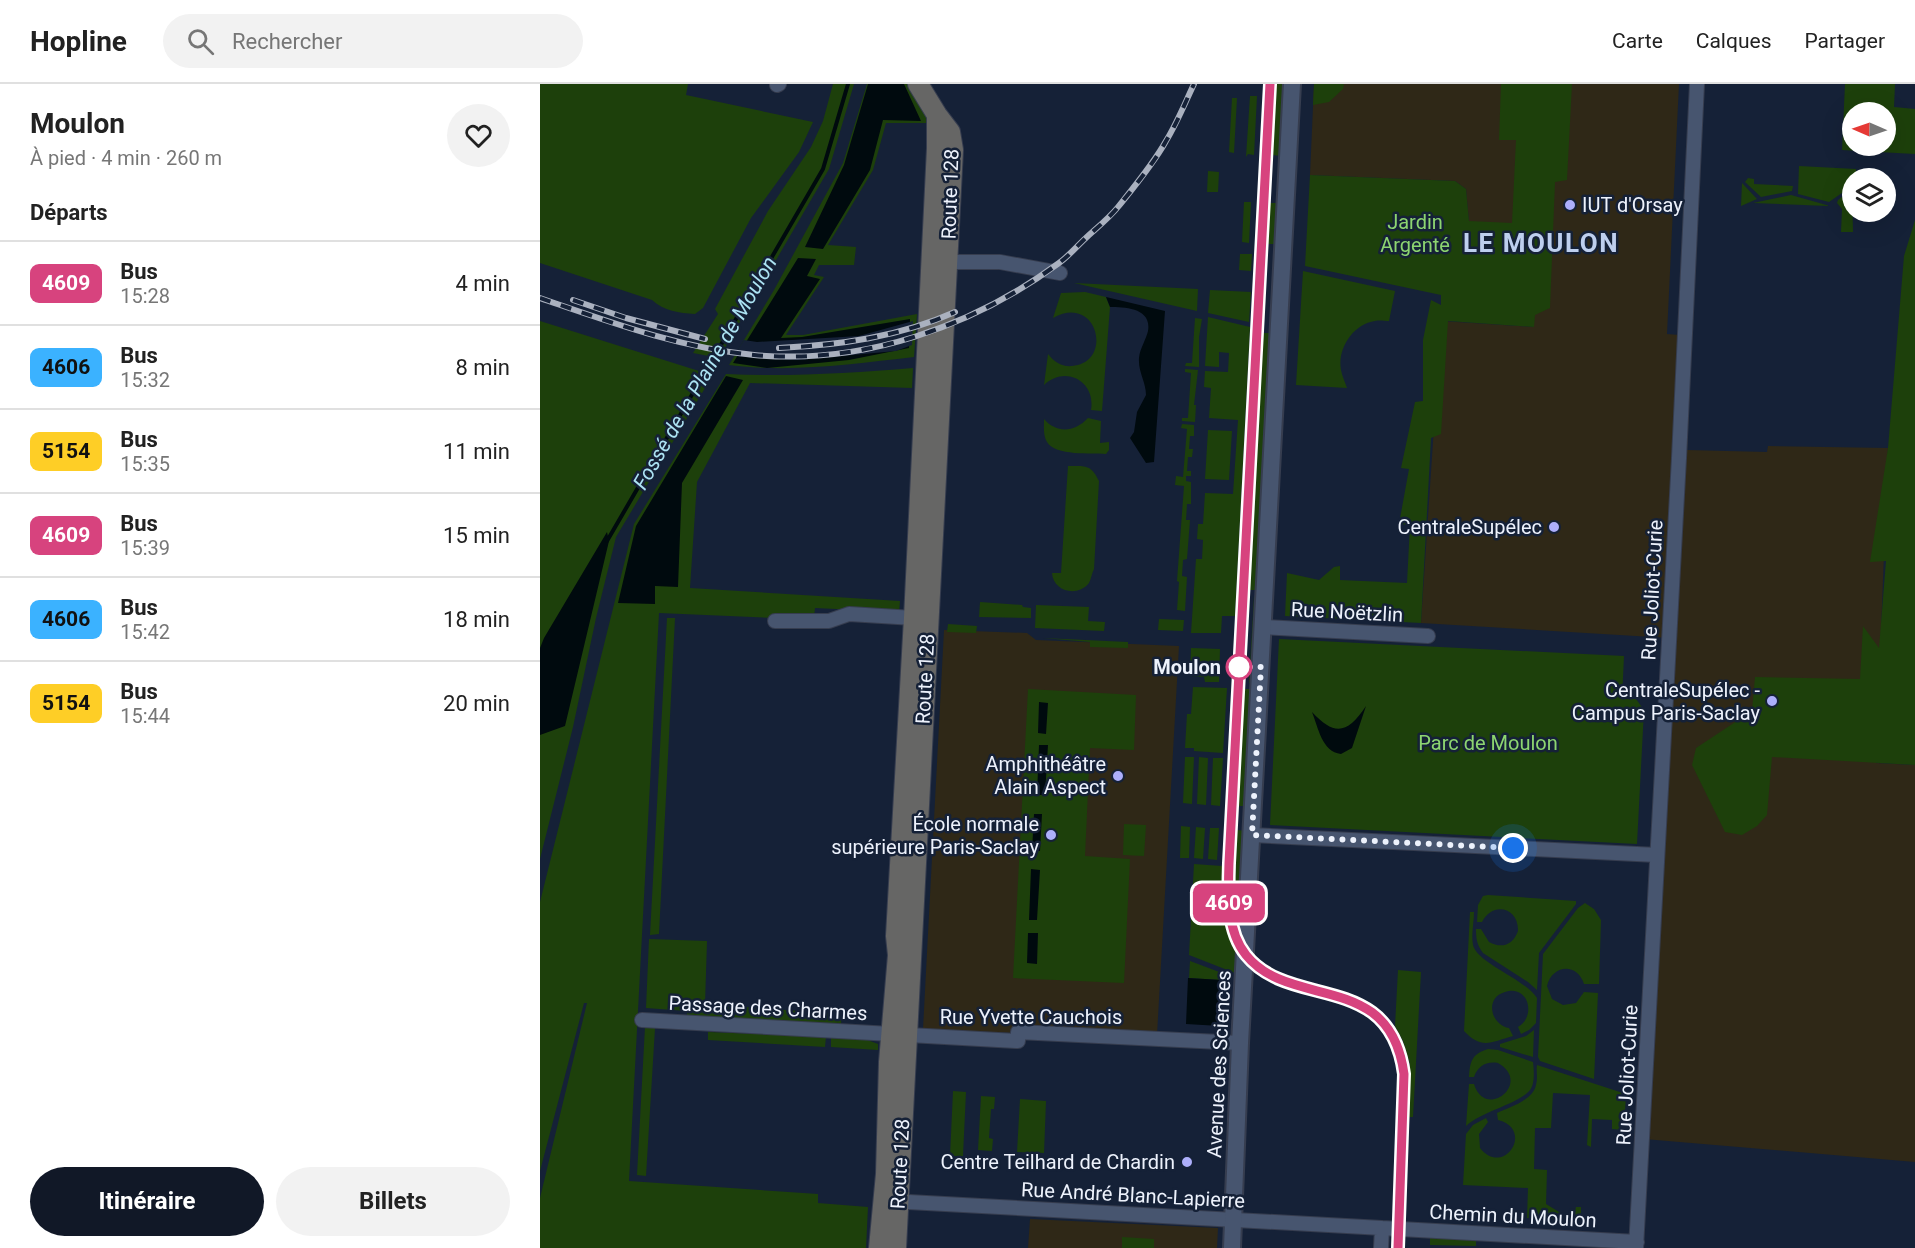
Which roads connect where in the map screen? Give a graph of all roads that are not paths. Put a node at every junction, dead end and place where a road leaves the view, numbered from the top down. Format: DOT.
graph roads {
  1 [pos="918,84"];
  2 [pos="1292,84"];
  3 [pos="1697,84"];
  4 [pos="939,262"];
  5 [pos="1060,273"];
  6 [pos="914,618"];
  7 [pos="775,621"];
  8 [pos="1263,627"];
  9 [pos="1428,636"];
  10 [pos="1252,835"];
  11 [pos="1657,855"];
  12 [pos="642,1020"];
  13 [pos="900,1034"];
  14 [pos="1240,1043"];
  15 [pos="891,1201"];
  16 [pos="1233,1220"];
  17 [pos="1382,1228"];
  18 [pos="1636,1245"];
  19 [pos="879,1248"];
  20 [pos="896,1248"];
  21 [pos="1232,1248"];
  22 [pos="1381,1248"];
  1 -- 4 [label="main road, Route 128"];
  2 -- 8 [label="street, Avenue des Sciences"];
  3 -- 11 [label="street, Rue Joliot-Curie"];
  4 -- 5 [label="street"];
  4 -- 6 [label="main road, Route 128"];
  4 -- 13 [label="main road, Route 128"];
  6 -- 7 [label="street"];
  6 -- 13 [label="main road, Route 128"];
  8 -- 9 [label="street, Rue Noëtzlin"];
  8 -- 10 [label="street, Avenue des Sciences"];
  10 -- 11 [label="street"];
  10 -- 14 [label="street, Avenue des Sciences"];
  11 -- 18 [label="street, Rue Joliot-Curie"];
  12 -- 13 [label="street, Passage des Charmes"];
  13 -- 14 [label="street, Rue Yvette Cauchois"];
  13 -- 15 [label="main road, Route 128"];
  14 -- 16 [label="street, Avenue des Sciences"];
  15 -- 16 [label="street, Rue André Blanc-Lapierre"];
  15 -- 19 [label="main road, Route 128"];
  15 -- 20 [label="main road, Route 128"];
  16 -- 17 [label="street, Rue André Blanc-Lapierre"];
  16 -- 21 [label="street, Avenue des Sciences"];
  17 -- 18 [label="street, Chemin du Moulon"];
  17 -- 22 [label="street"];
}
